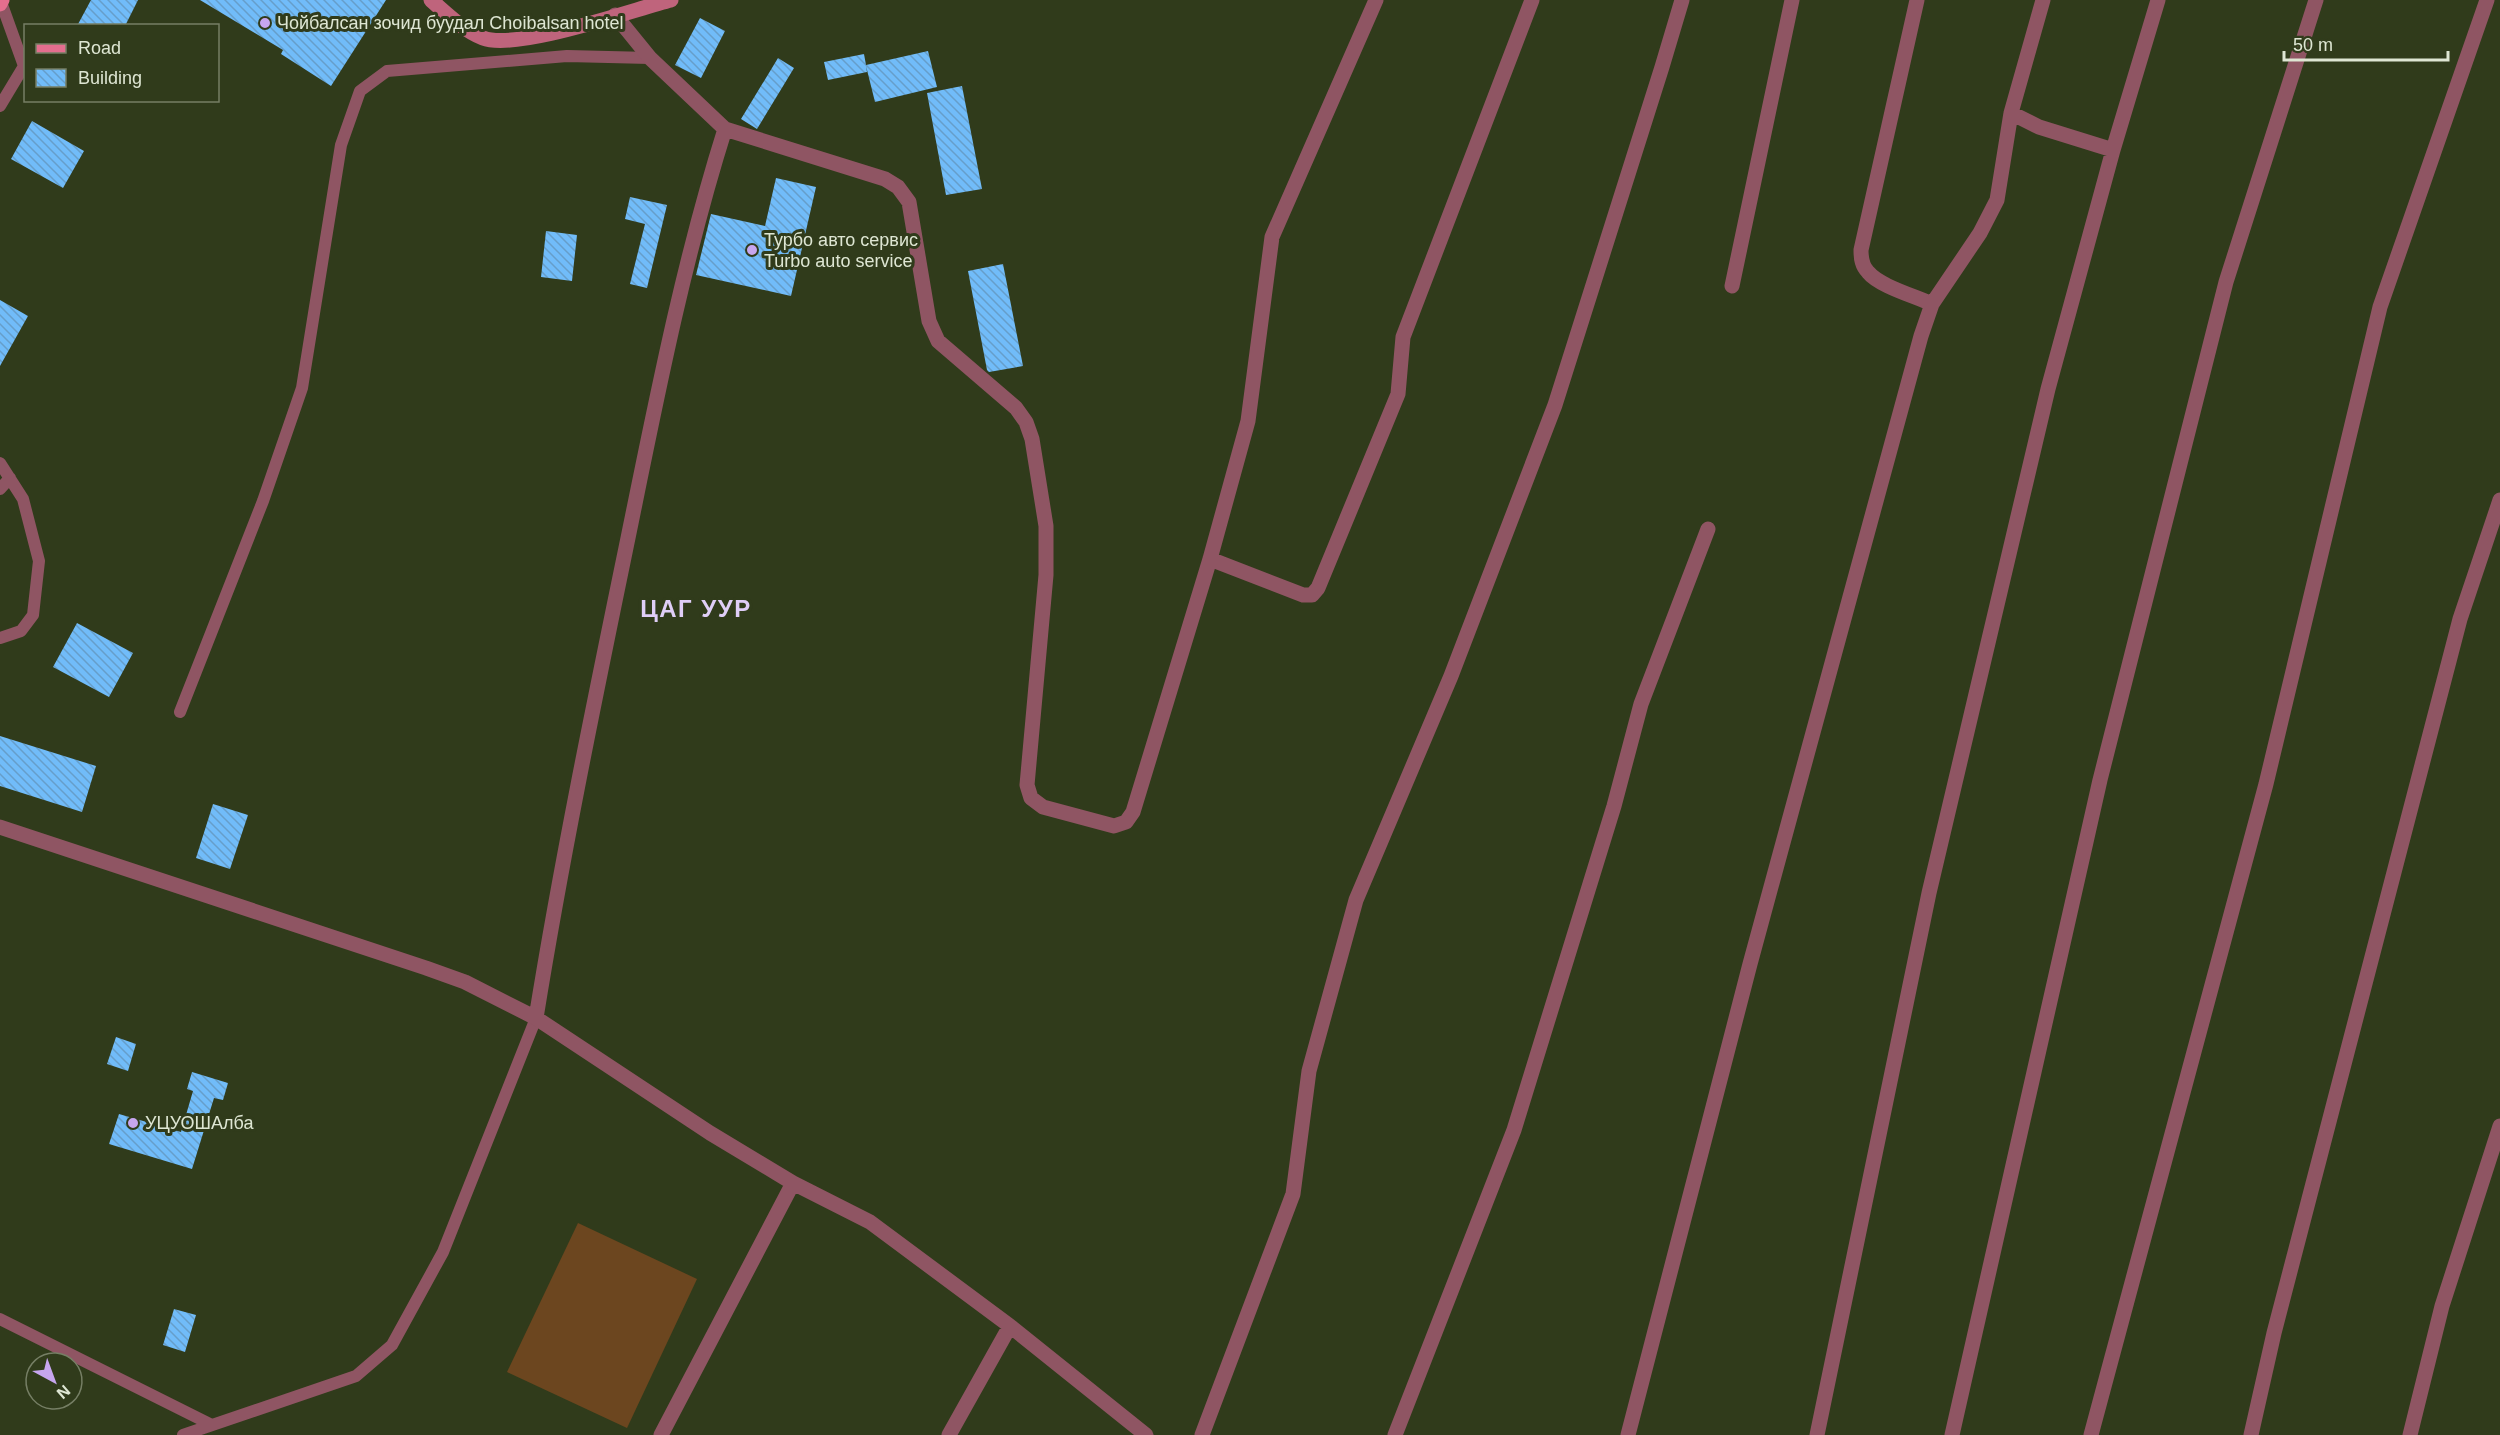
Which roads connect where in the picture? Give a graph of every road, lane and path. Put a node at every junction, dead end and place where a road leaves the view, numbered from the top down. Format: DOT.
graph roads {
  1 [pos="431,0"];
  2 [pos="671,0"];
  3 [pos="1376,0"];
  4 [pos="1532,0"];
  5 [pos="1682,0"];
  6 [pos="1792,0"];
  7 [pos="1917,0"];
  8 [pos="2043,0"];
  9 [pos="2158,0"];
  10 [pos="2316,0"];
  11 [pos="2487,0"];
  12 [pos="1,2"];
  13 [pos="615,15"];
  14 [pos="650,58"];
  15 [pos="0,106"];
  16 [pos="2011,113"];
  17 [pos="725,129"];
  18 [pos="2113,150"];
  19 [pos="1732,286"];
  20 [pos="1932,304"];
  21 [pos="0,462"];
  22 [pos="10,478"];
  23 [pos="0,489"];
  24 [pos="2500,500"];
  25 [pos="1708,529"];
  26 [pos="1210,559"];
  27 [pos="0,638"];
  28 [pos="180,712"];
  29 [pos="0,827"];
  30 [pos="536,1018"];
  31 [pos="2500,1126"];
  32 [pos="793,1183"];
  33 [pos="0,1319"];
  34 [pos="1010,1326"];
  35 [pos="212,1425"];
  36 [pos="183,1435"];
  37 [pos="661,1435"];
  38 [pos="949,1435"];
  39 [pos="1146,1435"];
  40 [pos="1202,1435"];
  41 [pos="1395,1435"];
  42 [pos="1628,1435"];
  43 [pos="1817,1435"];
  44 [pos="1952,1435"];
  45 [pos="2091,1435"];
  46 [pos="2251,1435"];
  47 [pos="2410,1435"];
  1 -- 13 [label="street"];
  2 -- 13 [label="street"];
  3 -- 26 [label="street"];
  4 -- 26 [label="street"];
  5 -- 40 [label="street"];
  6 -- 19 [label="street"];
  7 -- 20 [label="street"];
  8 -- 16 [label="street"];
  9 -- 18 [label="street"];
  10 -- 44 [label="street"];
  11 -- 45 [label="street"];
  12 -- 15 [label="lane"];
  13 -- 14 [label="street"];
  14 -- 17 [label="street"];
  14 -- 28 [label="lane"];
  16 -- 18 [label="street"];
  16 -- 20 [label="street"];
  17 -- 26 [label="street"];
  17 -- 30 [label="street"];
  18 -- 43 [label="street"];
  20 -- 42 [label="street"];
  21 -- 22 [label="lane"];
  22 -- 23 [label="lane"];
  22 -- 27 [label="lane"];
  24 -- 46 [label="street"];
  25 -- 41 [label="street"];
  29 -- 30 [label="street"];
  30 -- 32 [label="street"];
  30 -- 35 [label="lane"];
  31 -- 47 [label="street"];
  32 -- 34 [label="street"];
  32 -- 37 [label="street"];
  33 -- 35 [label="lane"];
  34 -- 38 [label="street"];
  34 -- 39 [label="street"];
  35 -- 36 [label="lane"];
}
